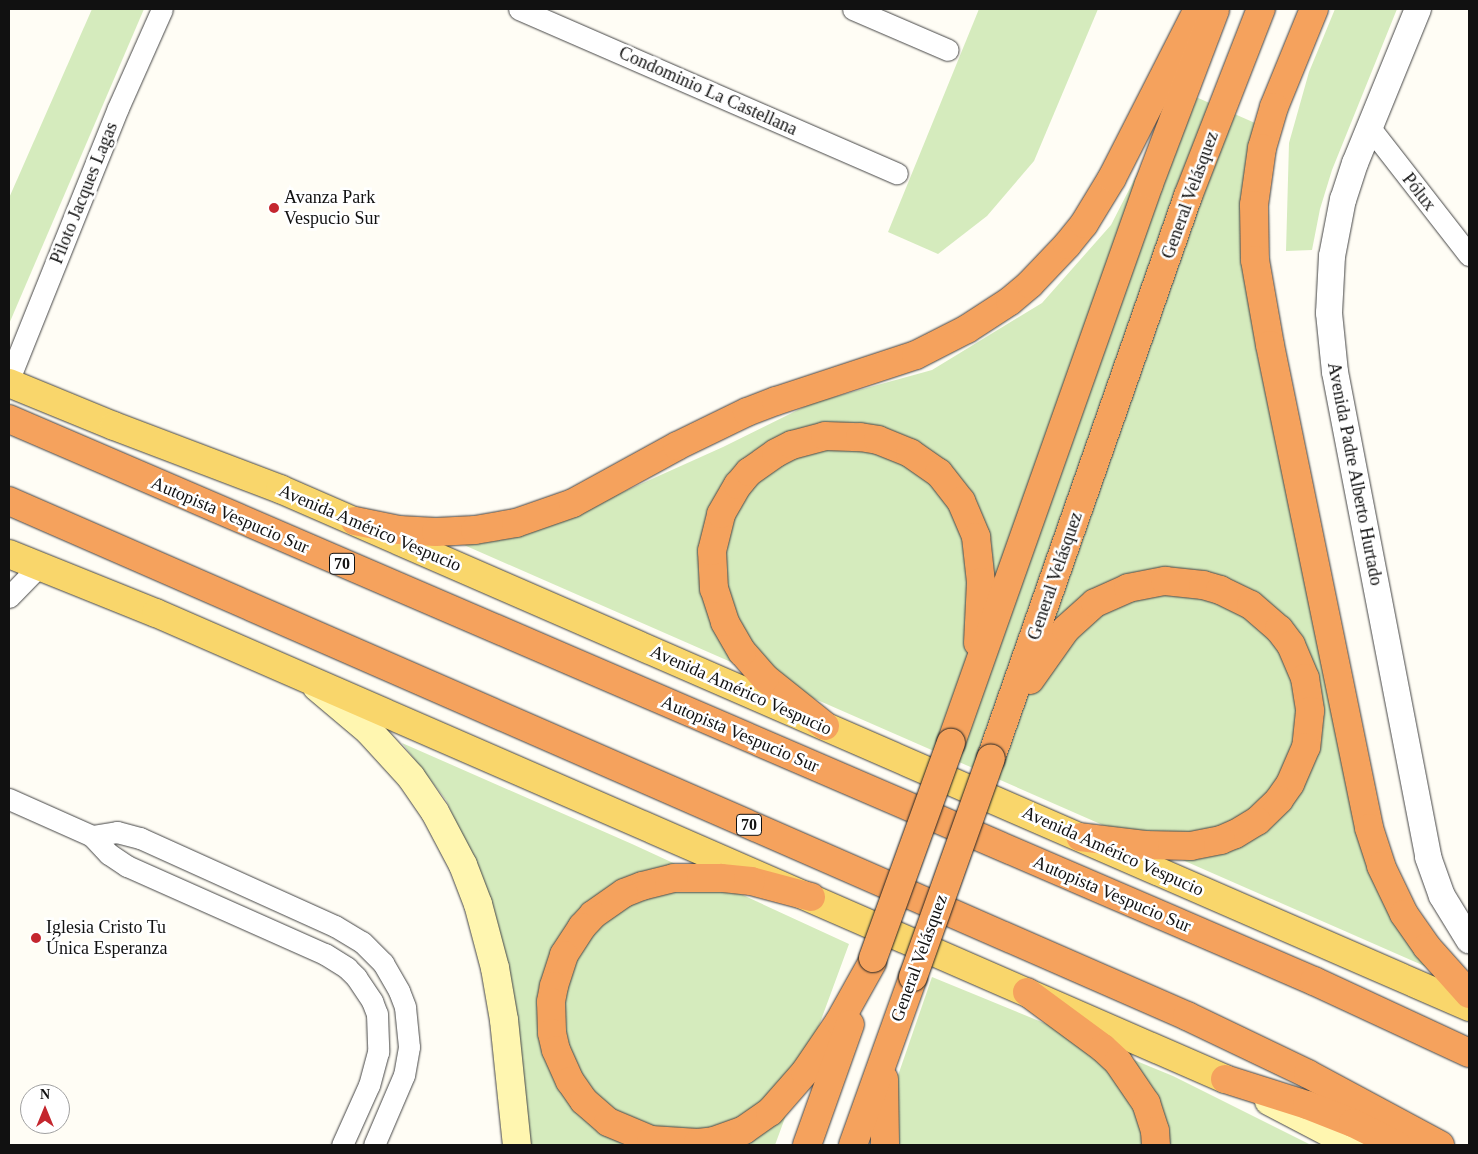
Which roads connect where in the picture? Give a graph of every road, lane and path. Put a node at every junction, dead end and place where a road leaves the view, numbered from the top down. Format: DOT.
graph roads {
  1 [pos="162,9"];
  2 [pos="519,9"];
  3 [pos="854,9"];
  4 [pos="1198,9"];
  5 [pos="1215,9"];
  6 [pos="1261,9"];
  7 [pos="1314,9"];
  8 [pos="1418,9"];
  9 [pos="948,50"];
  10 [pos="1370,128"];
  11 [pos="897,173"];
  12 [pos="1469,255"];
  13 [pos="9,381"];
  14 [pos="9,420"];
  15 [pos="9,501"];
  16 [pos="355,521"];
  17 [pos="9,554"];
  18 [pos="39,566"];
  19 [pos="9,597"];
  20 [pos="304,677"];
  21 [pos="976,678"];
  22 [pos="1006,717"];
  23 [pos="826,726"];
  24 [pos="9,799"];
  25 [pos="92,836"];
  26 [pos="1080,837"];
  27 [pos="811,897"];
  28 [pos="335,926"];
  29 [pos="1469,940"];
  30 [pos="325,954"];
  31 [pos="872,960"];
  32 [pos="1027,992"];
  33 [pos="1469,994"];
  34 [pos="1469,1007"];
  35 [pos="1469,1053"];
  36 [pos="885,1054"];
  37 [pos="1226,1078"];
  38 [pos="342,1145"];
  39 [pos="374,1145"];
  40 [pos="517,1145"];
  41 [pos="807,1145"];
  42 [pos="853,1145"];
  43 [pos="885,1145"];
  44 [pos="1156,1145"];
  45 [pos="1352,1145"];
  46 [pos="1397,1145"];
  47 [pos="1440,1145"];
  1 -- 13 [label="street, Piloto Jacques Lagas"];
  2 -- 11 [label="street, Condominio La Castellana"];
  3 -- 9 [label="street"];
  4 -- 16 [label="highway"];
  5 -- 21 [label="highway"];
  6 -- 22 [label="highway, General Velásquez"];
  7 -- 33 [label="highway"];
  8 -- 10 [label="street, Avenida Padre Alberto Hurtado"];
  10 -- 12 [label="street, Pólux"];
  10 -- 29 [label="street, Avenida Padre Alberto Hurtado"];
  13 -- 16 [label="main road, Avenida Américo Vespucio"];
  14 -- 35 [label="highway, Autopista Vespucio Sur / 70"];
  15 -- 47 [label="highway, 70"];
  16 -- 23 [label="main road, Avenida Américo Vespucio"];
  17 -- 18 [label="main road"];
  18 -- 19 [label="street"];
  18 -- 20 [label="main road"];
  20 -- 27 [label="main road"];
  20 -- 40 [label="main road"];
  21 -- 23 [label="highway"];
  21 -- 31 [label="highway, bridge"];
  22 -- 26 [label="highway"];
  22 -- 36 [label="highway, General Velásquez, bridge"];
  23 -- 26 [label="main road, Avenida Américo Vespucio"];
  24 -- 25 [label="street"];
  25 -- 28 [label="street"];
  25 -- 30 [label="street"];
  26 -- 34 [label="main road, Avenida Américo Vespucio"];
  27 -- 31 [label="highway"];
  27 -- 32 [label="main road"];
  28 -- 30 [label="street"];
  28 -- 39 [label="street"];
  30 -- 38 [label="street"];
  31 -- 41 [label="highway"];
  32 -- 37 [label="main road"];
  32 -- 44 [label="highway"];
  36 -- 42 [label="highway, General Velásquez"];
  36 -- 43 [label="highway"];
  37 -- 45 [label="main road"];
  37 -- 46 [label="highway"];
}
